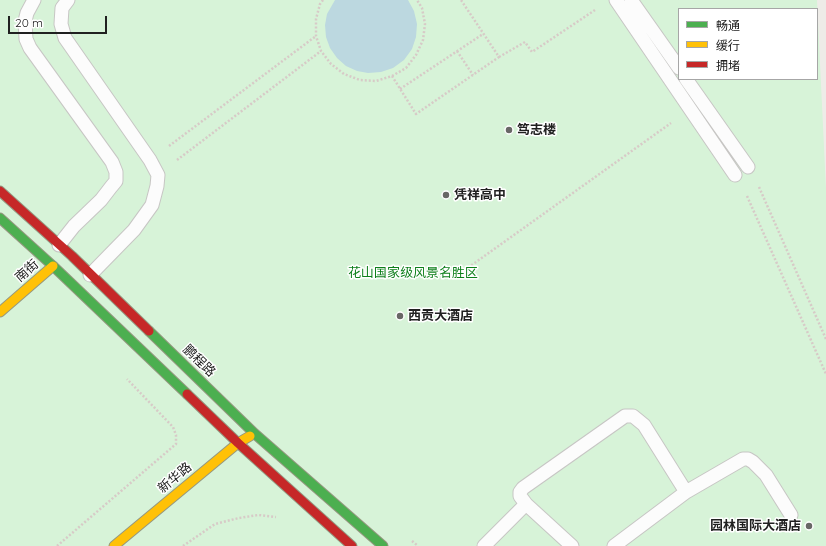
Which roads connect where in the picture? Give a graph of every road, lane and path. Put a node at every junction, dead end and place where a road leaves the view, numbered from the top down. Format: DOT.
graph roads {
  1 [pos="34,0"];
  2 [pos="68,0"];
  3 [pos="323,0"];
  4 [pos="417,0"];
  5 [pos="461,0"];
  6 [pos="616,0"];
  7 [pos="631,0"];
  8 [pos="600,6"];
  9 [pos="483,34"];
  10 [pos="316,36"];
  11 [pos="321,51"];
  12 [pos="457,51"];
  13 [pos="499,57"];
  14 [pos="678,67"];
  15 [pos="473,75"];
  16 [pos="392,76"];
  17 [pos="687,80"];
  18 [pos="400,89"];
  19 [pos="690,109"];
  20 [pos="150,160"];
  21 [pos="748,167"];
  22 [pos="735,174"];
  23 [pos="158,175"];
  24 [pos="0,191"];
  25 [pos="0,218"];
  26 [pos="59,245"];
  27 [pos="53,266"];
  28 [pos="90,275"];
  29 [pos="455,277"];
  30 [pos="0,312"];
  31 [pos="826,338"];
  32 [pos="826,374"];
  33 [pos="125,377"];
  34 [pos="255,434"];
  35 [pos="238,443"];
  36 [pos="686,492"];
  37 [pos="526,504"];
  38 [pos="790,515"];
  39 [pos="277,517"];
  40 [pos="57,546"];
  41 [pos="114,546"];
  42 [pos="183,546"];
  43 [pos="352,546"];
  44 [pos="383,546"];
  45 [pos="484,546"];
  46 [pos="572,546"];
  47 [pos="614,546"];
  1 -- 26 [label="lane"];
  2 -- 20 [label="lane"];
  3 -- 10 [label="path"];
  4 -- 16 [label="path"];
  5 -- 9 [label="path"];
  6 -- 19 [label="lane"];
  7 -- 14 [label="lane"];
  8 -- 13 [label="path"];
  9 -- 12 [label="path"];
  9 -- 13 [label="path"];
  10 -- 11 [label="path"];
  10 -- 20 [label="path"];
  11 -- 16 [label="path"];
  11 -- 23 [label="path"];
  12 -- 15 [label="path"];
  12 -- 18 [label="path"];
  13 -- 15 [label="path"];
  15 -- 18 [label="path"];
  16 -- 18 [label="path"];
  17 -- 21 [label="lane"];
  19 -- 22 [label="lane"];
  19 -- 29 [label="path"];
  20 -- 23 [label="lane"];
  21 -- 31 [label="path"];
  22 -- 32 [label="path"];
  23 -- 28 [label="lane"];
  24 -- 26 [label="main road, 鹏程路"];
  25 -- 27 [label="main road"];
  26 -- 28 [label="main road, 鹏程路"];
  27 -- 30 [label="main road, 南街"];
  27 -- 35 [label="main road"];
  28 -- 34 [label="main road, 鹏程路"];
  33 -- 40 [label="path"];
  34 -- 35 [label="main road, 新华路"];
  34 -- 44 [label="main road, 鹏程路"];
  35 -- 41 [label="main road, 新华路"];
  35 -- 43 [label="main road"];
  36 -- 37 [label="lane"];
  36 -- 38 [label="lane"];
  36 -- 47 [label="lane"];
  37 -- 45 [label="lane"];
  37 -- 46 [label="lane"];
  39 -- 42 [label="path"];
}
